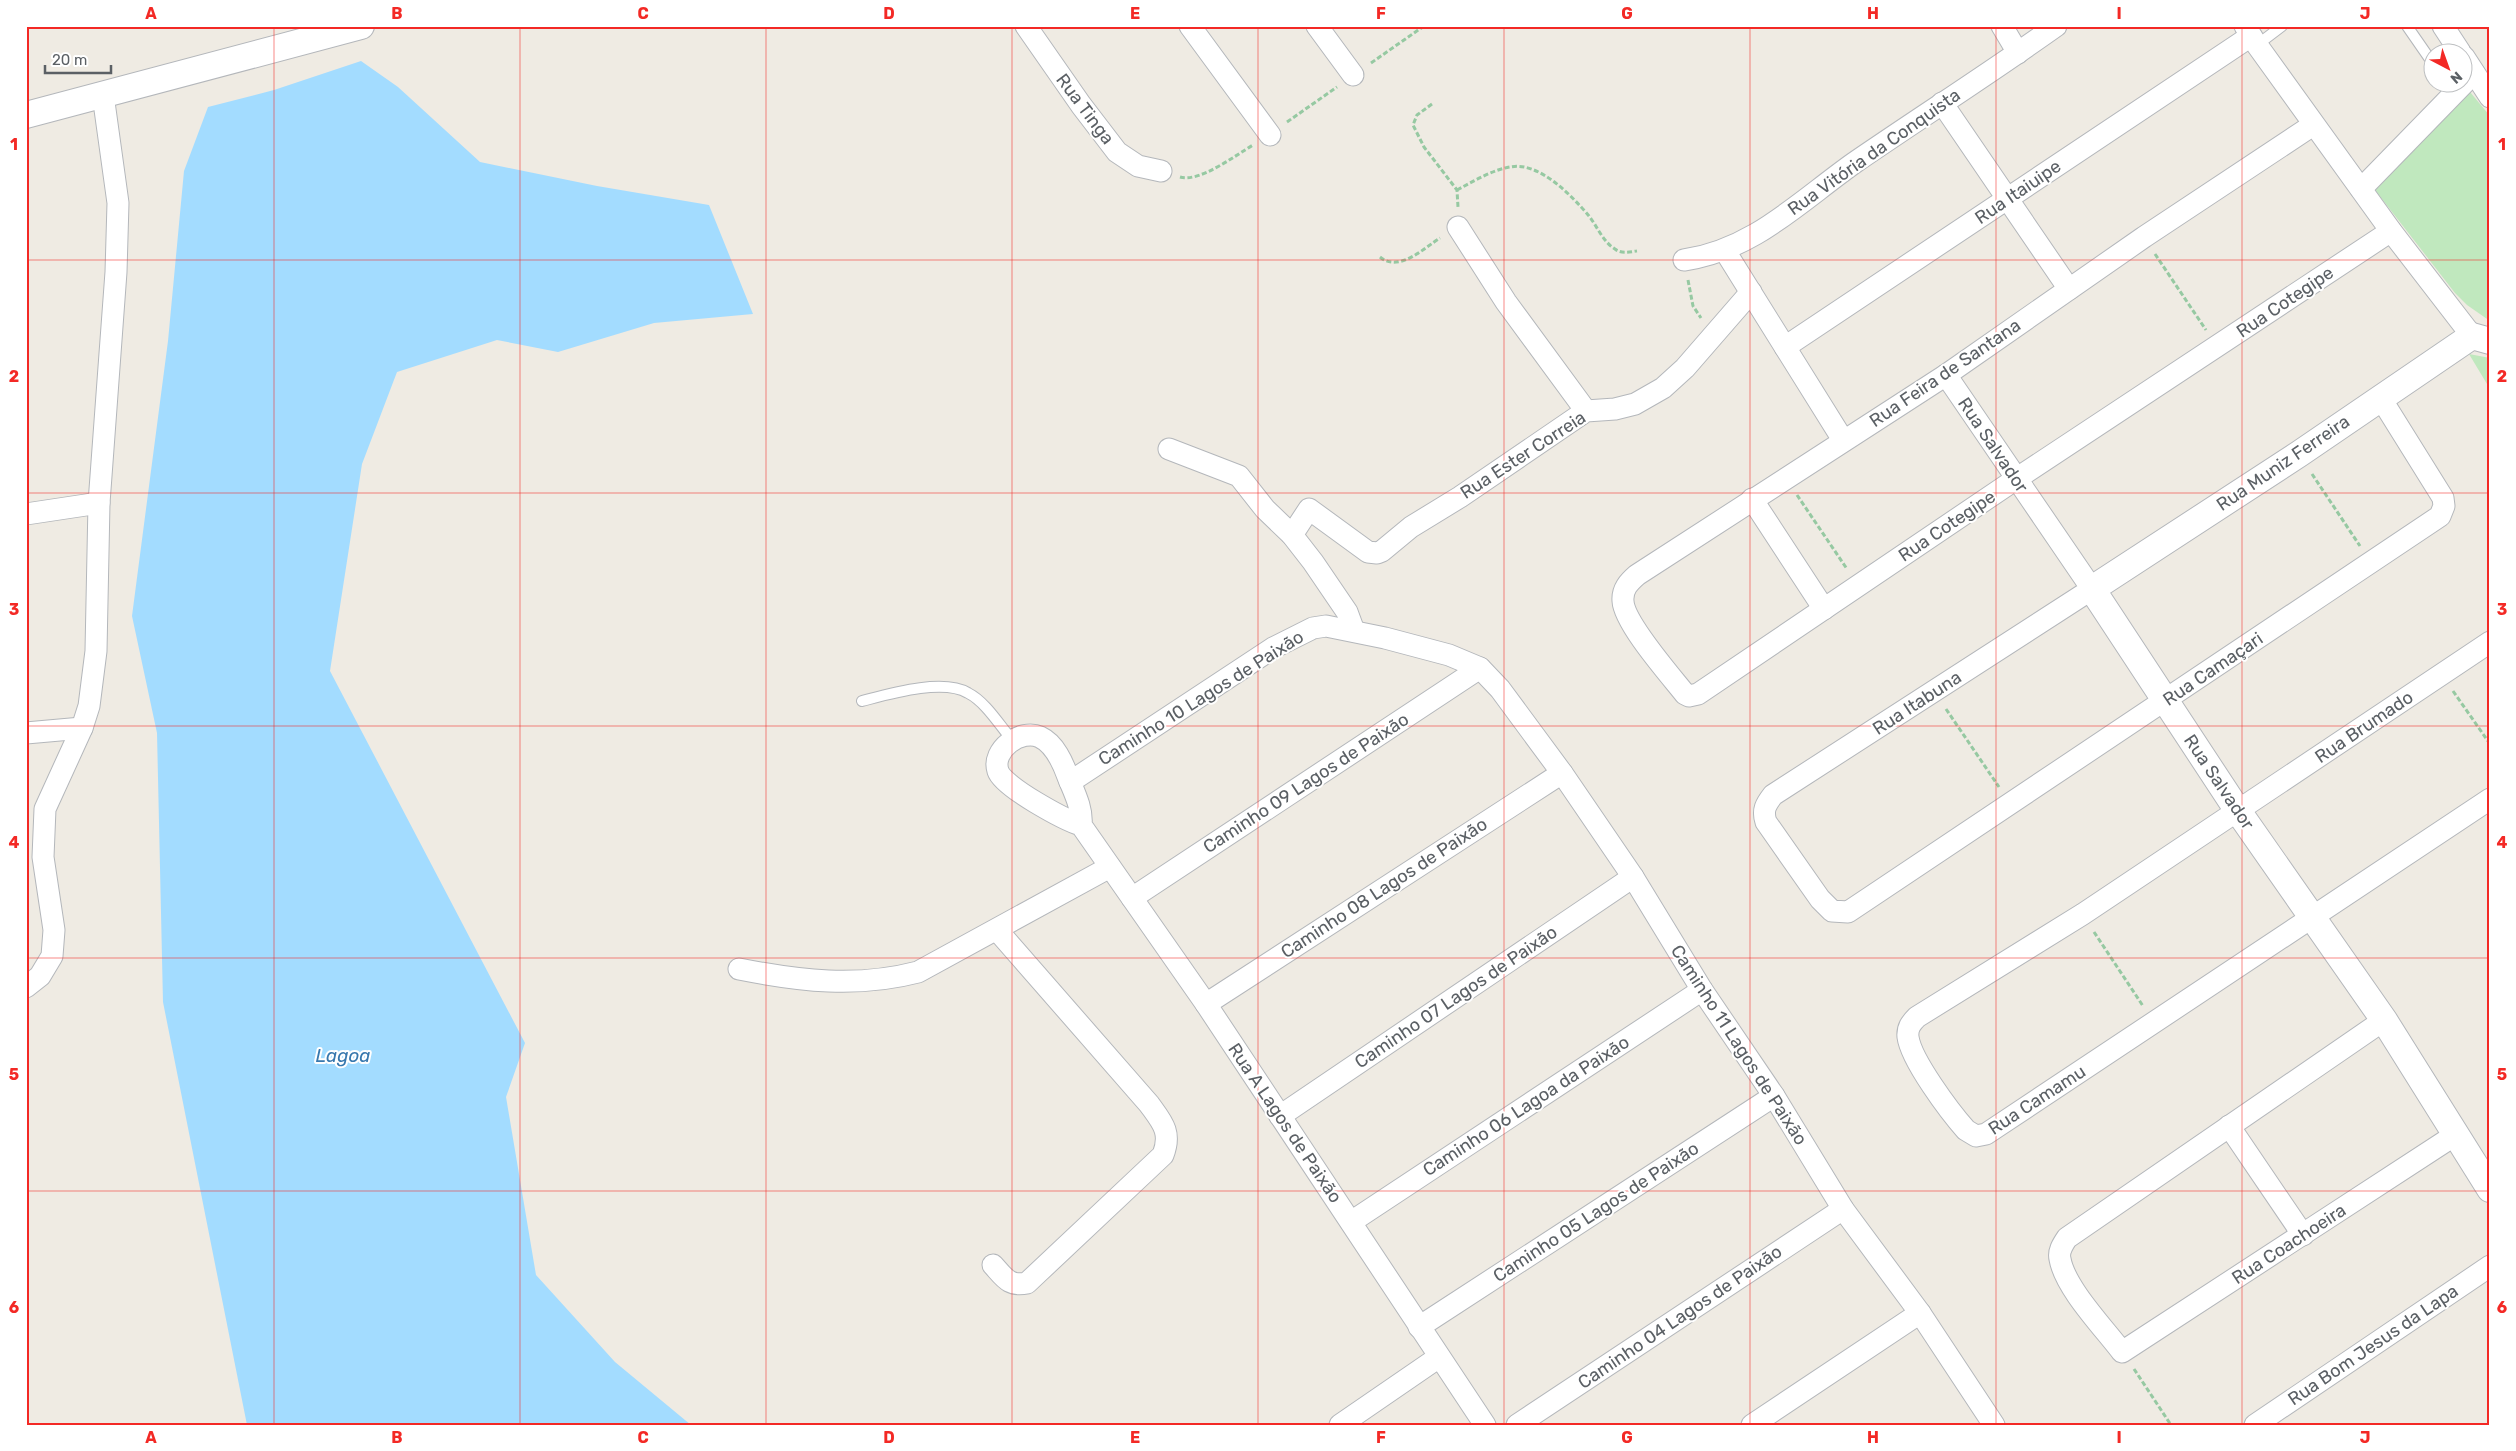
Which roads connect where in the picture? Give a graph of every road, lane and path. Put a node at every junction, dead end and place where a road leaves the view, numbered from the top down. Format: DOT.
graph roads {
  1 [pos="361,26"];
  2 [pos="1026,26"];
  3 [pos="1190,26"];
  4 [pos="1317,26"];
  5 [pos="1424,26"];
  6 [pos="2002,26"];
  7 [pos="2056,26"];
  8 [pos="2282,26"];
  9 [pos="2408,26"];
  10 [pos="2443,26"];
  11 [pos="2251,36"];
  12 [pos="2453,42"];
  13 [pos="2424,50"];
  14 [pos="2018,53"];
  15 [pos="2474,73"];
  16 [pos="1353,75"];
  17 [pos="2445,92"];
  18 [pos="103,95"];
  19 [pos="2490,98"];
  20 [pos="1942,103"];
  21 [pos="1432,104"];
  22 [pos="26,115"];
  23 [pos="2313,125"];
  24 [pos="1270,135"];
  25 [pos="1161,171"];
  26 [pos="2361,189"];
  27 [pos="1458,190"];
  28 [pos="2007,200"];
  29 [pos="1458,227"];
  30 [pos="2391,231"];
  31 [pos="2144,237"];
  32 [pos="1637,251"];
  33 [pos="1725,251"];
  34 [pos="1380,257"];
  35 [pos="1684,260"];
  36 [pos="2069,289"];
  37 [pos="1751,292"];
  38 [pos="1712,336"];
  39 [pos="2481,338"];
  40 [pos="1785,347"];
  41 [pos="2217,347"];
  42 [pos="1946,375"];
  43 [pos="2380,397"];
  44 [pos="1586,411"];
  45 [pos="1844,440"];
  46 [pos="1170,449"];
  47 [pos="2299,454"];
  48 [pos="1785,477"];
  49 [pos="2016,479"];
  50 [pos="1752,499"];
  51 [pos="99,504"];
  52 [pos="26,514"];
  53 [pos="1292,535"];
  54 [pos="2371,563"];
  55 [pos="1858,586"];
  56 [pos="2092,589"];
  57 [pos="1824,609"];
  58 [pos="1354,631"];
  59 [pos="1643,640"];
  60 [pos="2490,642"];
  61 [pos="1480,668"];
  62 [pos="2442,676"];
  63 [pos="1934,692"];
  64 [pos="862,701"];
  65 [pos="2165,701"];
  66 [pos="82,728"];
  67 [pos="26,733"];
  68 [pos="1013,741"];
  69 [pos="2490,744"];
  70 [pos="1562,773"];
  71 [pos="1070,782"];
  72 [pos="2490,799"];
  73 [pos="2010,804"];
  74 [pos="44,809"];
  75 [pos="2238,811"];
  76 [pos="26,821"];
  77 [pos="1081,825"];
  78 [pos="1770,829"];
  79 [pos="1110,867"];
  80 [pos="1632,877"];
  81 [pos="1132,898"];
  82 [pos="2082,914"];
  83 [pos="2310,917"];
  84 [pos="997,930"];
  85 [pos="740,969"];
  86 [pos="26,987"];
  87 [pos="1702,990"];
  88 [pos="1206,1004"];
  89 [pos="2384,1020"];
  90 [pos="2154,1023"];
  91 [pos="1774,1096"];
  92 [pos="1280,1116"];
  93 [pos="2229,1126"];
  94 [pos="2455,1135"];
  95 [pos="2490,1189"];
  96 [pos="1843,1209"];
  97 [pos="1350,1222"];
  98 [pos="2303,1235"];
  99 [pos="993,1265"];
  100 [pos="2490,1266"];
  101 [pos="1920,1314"];
  102 [pos="1419,1327"];
  103 [pos="2122,1352"];
  104 [pos="1439,1357"];
  105 [pos="1992,1424"];
  106 [pos="1340,1425"];
  107 [pos="1484,1425"];
  108 [pos="1517,1425"];
  109 [pos="1752,1425"];
  110 [pos="2171,1425"];
  111 [pos="2255,1425"];
  1 -- 18 [label="street"];
  2 -- 25 [label="street, Rua Tinga"];
  3 -- 24 [label="street"];
  4 -- 16 [label="street"];
  5 -- 16 [label="path"];
  6 -- 14 [label="street"];
  7 -- 14 [label="street, Rua Vitória da Conquista"];
  8 -- 11 [label="lane"];
  9 -- 13 [label="lane"];
  10 -- 12 [label="street"];
  11 -- 23 [label="street, Rua Muniz Ferreira"];
  11 -- 28 [label="street, Rua Itaiuipe"];
  14 -- 20 [label="street, Rua Vitória da Conquista"];
  15 -- 19 [label="street"];
  16 -- 24 [label="path"];
  17 -- 26 [label="street"];
  18 -- 22 [label="street"];
  18 -- 51 [label="street"];
  20 -- 28 [label="street"];
  20 -- 33 [label="street, Rua Vitória da Conquista"];
  21 -- 27 [label="path"];
  23 -- 26 [label="street, Rua Muniz Ferreira"];
  23 -- 31 [label="street, Rua Feira de Santana"];
  24 -- 25 [label="path"];
  26 -- 30 [label="street, Rua Muniz Ferreira"];
  27 -- 29 [label="path"];
  27 -- 32 [label="path"];
  28 -- 36 [label="street"];
  28 -- 40 [label="street, Rua Itaiuipe"];
  29 -- 34 [label="path"];
  29 -- 44 [label="street"];
  30 -- 39 [label="street, Rua Muniz Ferreira"];
  30 -- 41 [label="street, Rua Cotegipe"];
  31 -- 36 [label="street, Rua Feira de Santana"];
  31 -- 41 [label="path"];
  33 -- 35 [label="street, Rua Vitória da Conquista"];
  33 -- 37 [label="street"];
  35 -- 38 [label="path"];
  36 -- 42 [label="street, Rua Feira de Santana"];
  37 -- 38 [label="street, Rua Ester Correia"];
  37 -- 40 [label="street"];
  38 -- 44 [label="street, Rua Ester Correia"];
  39 -- 43 [label="street, Rua Muniz Ferreira"];
  40 -- 45 [label="street"];
  41 -- 49 [label="street, Rua Cotegipe"];
  42 -- 45 [label="street, Rua Feira de Santana"];
  42 -- 49 [label="street, Rua Salvador"];
  43 -- 47 [label="street, Rua Muniz Ferreira"];
  43 -- 54 [label="street, Rua Camaçari"];
  44 -- 53 [label="street, Rua Ester Correia"];
  45 -- 48 [label="street, Rua Feira de Santana"];
  46 -- 53 [label="street"];
  47 -- 54 [label="path"];
  47 -- 56 [label="street, Rua Muniz Ferreira"];
  48 -- 50 [label="street, Rua Feira de Santana"];
  48 -- 55 [label="path"];
  49 -- 55 [label="street, Rua Cotegipe"];
  49 -- 56 [label="street, Rua Salvador"];
  50 -- 57 [label="street"];
  50 -- 59 [label="street, Rua Feira de Santana"];
  51 -- 52 [label="street"];
  51 -- 66 [label="street"];
  53 -- 58 [label="street"];
  54 -- 65 [label="street, Rua Camaçari"];
  55 -- 57 [label="street, Rua Cotegipe"];
  56 -- 63 [label="street, Rua Itabuna"];
  56 -- 65 [label="street, Rua Salvador"];
  57 -- 59 [label="street, Rua Cotegipe"];
  58 -- 61 [label="street, Caminho 10 Lagos de Paixão"];
  58 -- 71 [label="street, Caminho 10 Lagos de Paixão"];
  60 -- 62 [label="street, Rua Brumado"];
  61 -- 70 [label="street, Caminho 11 Lagos de Paixão"];
  61 -- 81 [label="street, Caminho 09 Lagos de Paixão"];
  62 -- 69 [label="path"];
  62 -- 75 [label="street, Rua Brumado"];
  63 -- 73 [label="path"];
  63 -- 78 [label="street, Rua Itabuna"];
  64 -- 68 [label="lane"];
  65 -- 73 [label="street, Rua Camaçari"];
  65 -- 75 [label="street, Rua Salvador"];
  66 -- 67 [label="street"];
  66 -- 74 [label="street"];
  68 -- 71 [label="street, Rua A Lagos de Paixão"];
  68 -- 77 [label="street, Rua A Lagos de Paixão"];
  70 -- 80 [label="street, Caminho 11 Lagos de Paixão"];
  70 -- 88 [label="street, Caminho 08 Lagos de Paixão"];
  71 -- 77 [label="street, Rua A Lagos de Paixão"];
  72 -- 83 [label="street"];
  73 -- 78 [label="street, Rua Camaçari"];
  74 -- 76 [label="street"];
  74 -- 86 [label="street"];
  75 -- 82 [label="street, Rua Camamu"];
  75 -- 83 [label="street, Rua Salvador"];
  77 -- 79 [label="street, Rua A Lagos de Paixão"];
  79 -- 81 [label="street, Rua A Lagos de Paixão"];
  79 -- 84 [label="street"];
  80 -- 87 [label="street, Caminho 11 Lagos de Paixão"];
  80 -- 92 [label="street, Caminho 07 Lagos de Paixão"];
  81 -- 88 [label="street, Rua A Lagos de Paixão"];
  82 -- 90 [label="path"];
  82 -- 90 [label="street, Rua Camamu"];
  83 -- 89 [label="street, Rua Salvador"];
  83 -- 90 [label="street, Rua Camamu"];
  84 -- 85 [label="street"];
  84 -- 99 [label="street"];
  87 -- 91 [label="street, Caminho 11 Lagos de Paixão"];
  87 -- 97 [label="street, Caminho 06 Lagoa da Paixão"];
  88 -- 92 [label="street, Rua A Lagos de Paixão"];
  89 -- 93 [label="street"];
  89 -- 94 [label="street, Rua Salvador"];
  91 -- 96 [label="street, Caminho 11 Lagos de Paixão"];
  91 -- 102 [label="street, Caminho 05 Lagos de Paixão"];
  92 -- 97 [label="street, Rua A Lagos de Paixão"];
  93 -- 98 [label="street"];
  93 -- 103 [label="street"];
  94 -- 95 [label="street, Rua Salvador"];
  94 -- 98 [label="street, Rua Coachoeira"];
  96 -- 101 [label="street, Caminho 11 Lagos de Paixão"];
  96 -- 108 [label="street, Caminho 04 Lagos de Paixão"];
  97 -- 102 [label="street, Rua A Lagos de Paixão"];
  98 -- 103 [label="street, Rua Coachoeira"];
  100 -- 111 [label="street, Rua Bom Jesus da Lapa"];
  101 -- 105 [label="street, Caminho 11 Lagos de Paixão"];
  101 -- 109 [label="street"];
  102 -- 104 [label="street, Rua A Lagos de Paixão"];
  103 -- 110 [label="path"];
  104 -- 106 [label="street"];
  104 -- 107 [label="street, Rua A Lagos de Paixão"];
}
